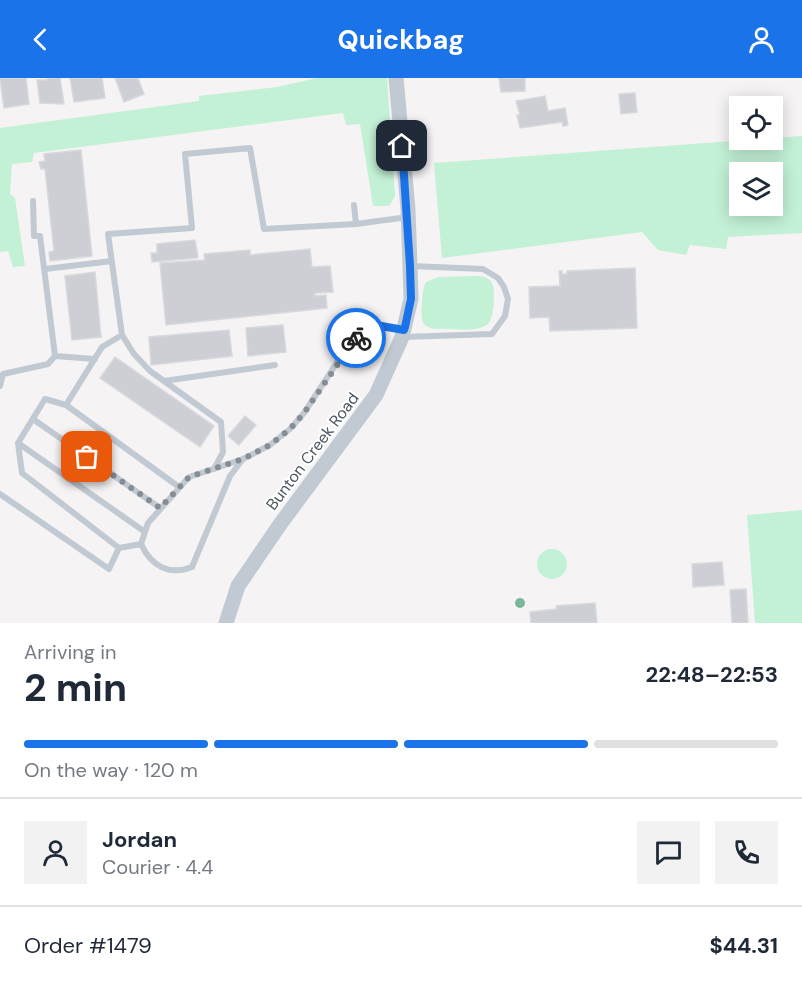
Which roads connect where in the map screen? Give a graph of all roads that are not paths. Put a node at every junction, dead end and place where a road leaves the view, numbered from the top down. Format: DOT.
graph roads {
  1 [pos="396,78"];
  2 [pos="33,201"];
  3 [pos="354,205"];
  4 [pos="408,217"];
  5 [pos="356,224"];
  6 [pos="112,261"];
  7 [pos="410,266"];
  8 [pos="45,269"];
  9 [pos="403,334"];
  10 [pos="122,335"];
  11 [pos="56,356"];
  12 [pos="95,359"];
  13 [pos="275,365"];
  14 [pos="163,381"];
  15 [pos="0,386"];
  16 [pos="66,405"];
  17 [pos="33,419"];
  18 [pos="18,443"];
  19 [pos="243,459"];
  20 [pos="214,469"];
  21 [pos="179,487"];
  22 [pos="0,494"];
  23 [pos="160,508"];
  24 [pos="145,532"];
  25 [pos="141,544"];
  26 [pos="119,548"];
  27 [pos="226,623"];
  1 -- 4 [label="street, Bunton Creek Road"];
  2 -- 8 [label="lane"];
  3 -- 5 [label="lane"];
  4 -- 5 [label="lane"];
  4 -- 7 [label="street, Bunton Creek Road"];
  5 -- 6 [label="lane"];
  6 -- 8 [label="lane"];
  6 -- 10 [label="lane"];
  7 -- 9 [label="street, Bunton Creek Road"];
  7 -- 9 [label="lane"];
  8 -- 11 [label="lane"];
  9 -- 19 [label="lane"];
  9 -- 27 [label="street, Bunton Creek Road"];
  10 -- 12 [label="lane"];
  10 -- 14 [label="lane"];
  11 -- 12 [label="lane"];
  11 -- 15 [label="lane"];
  12 -- 16 [label="lane"];
  13 -- 14 [label="lane"];
  14 -- 20 [label="lane"];
  16 -- 17 [label="lane"];
  16 -- 21 [label="lane"];
  17 -- 18 [label="lane"];
  17 -- 23 [label="lane"];
  18 -- 24 [label="lane"];
  18 -- 26 [label="lane"];
  19 -- 20 [label="lane"];
  19 -- 25 [label="lane"];
  20 -- 21 [label="lane"];
  21 -- 23 [label="lane"];
  22 -- 26 [label="lane"];
  23 -- 24 [label="lane"];
  24 -- 25 [label="lane"];
  25 -- 26 [label="lane"];
}
